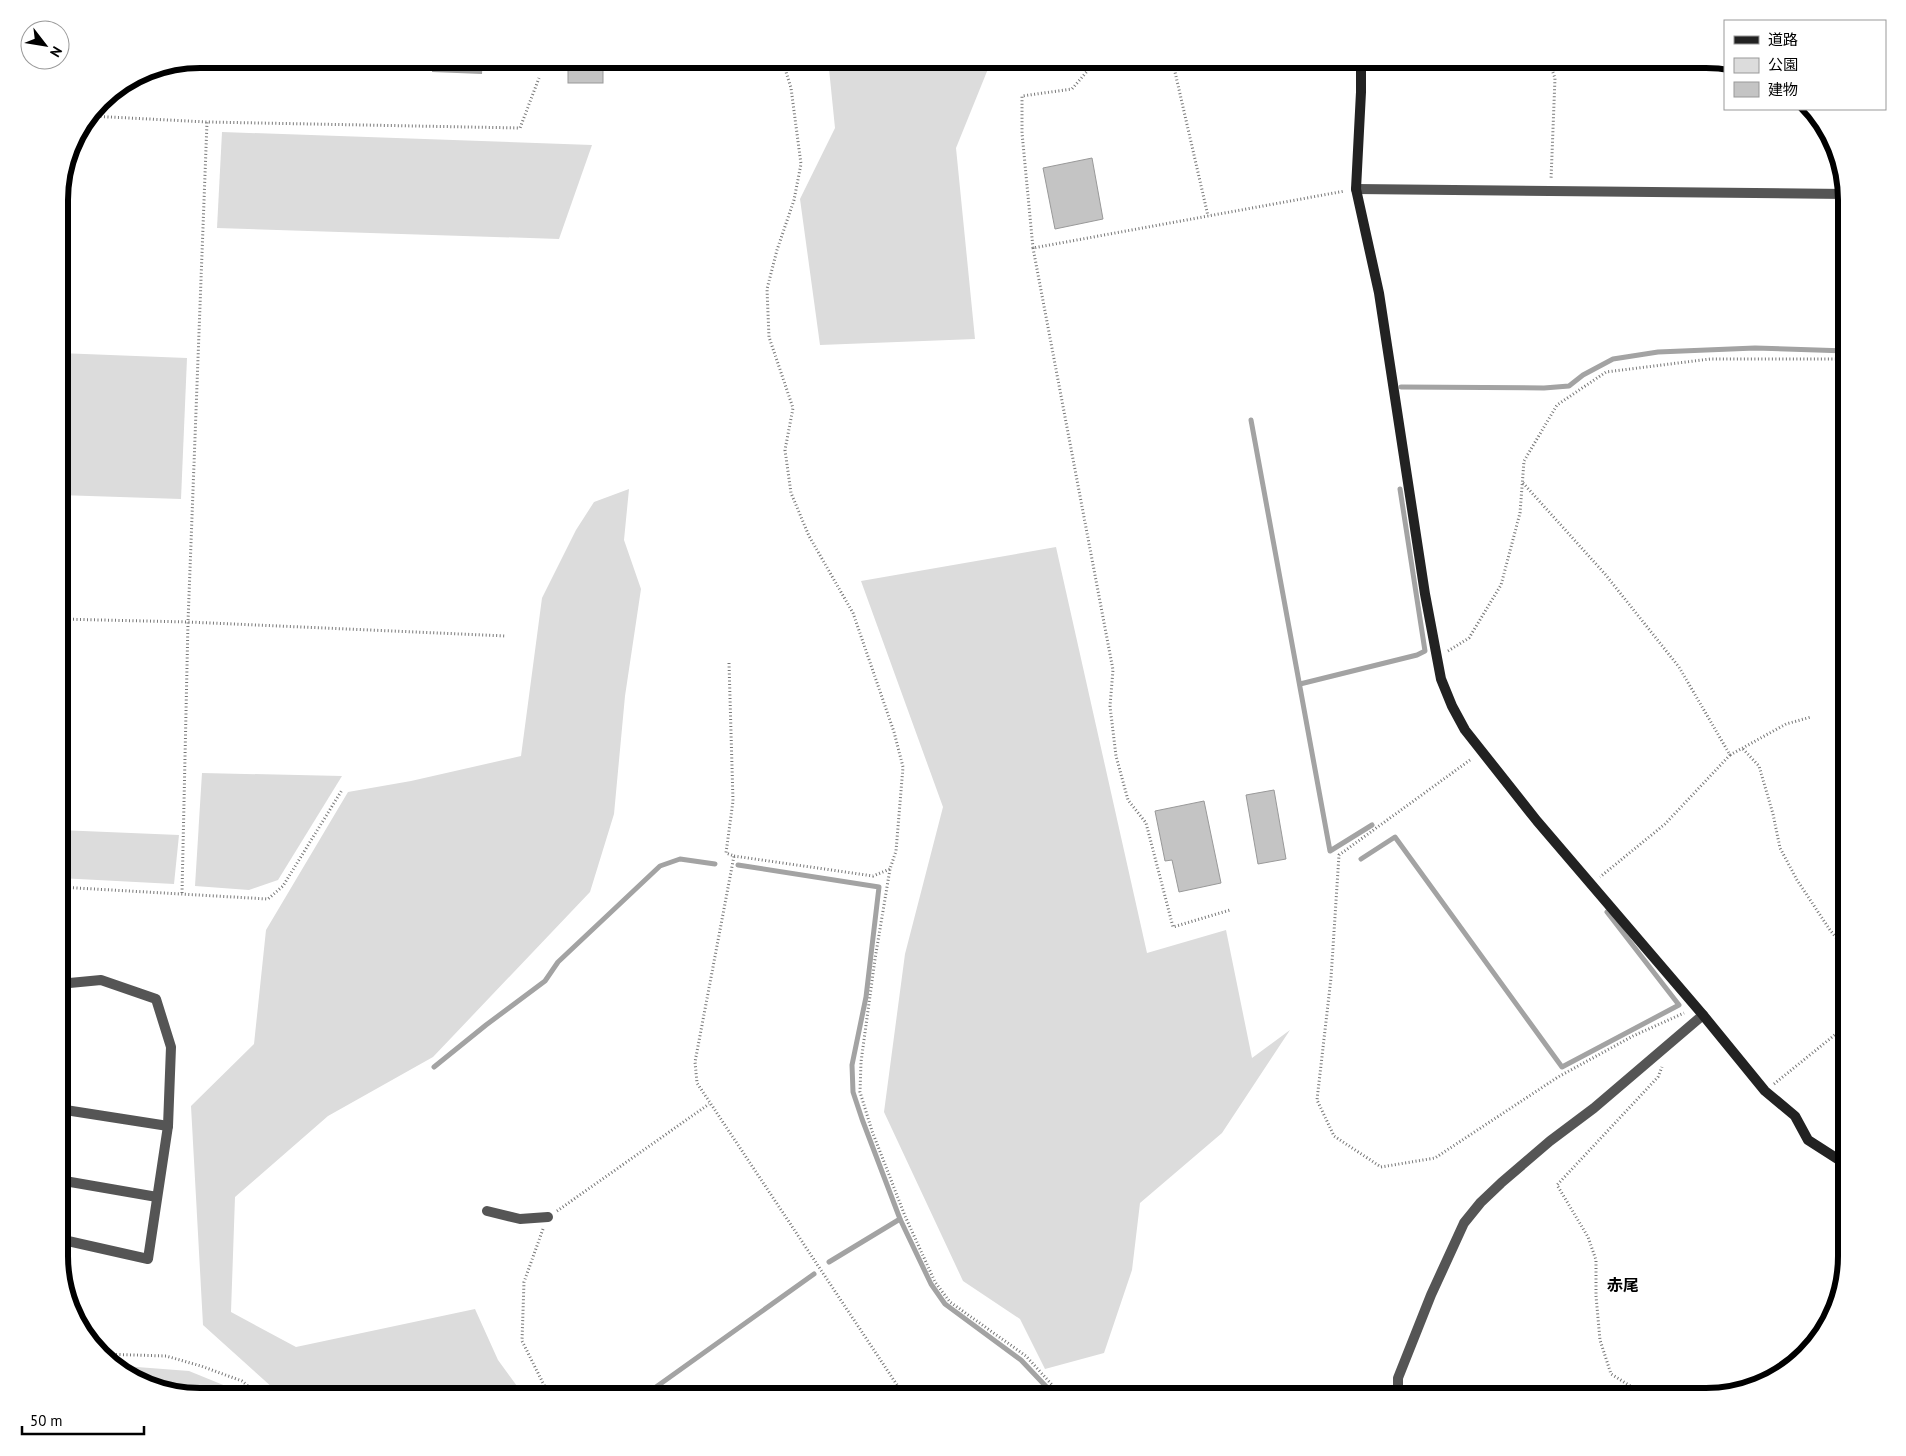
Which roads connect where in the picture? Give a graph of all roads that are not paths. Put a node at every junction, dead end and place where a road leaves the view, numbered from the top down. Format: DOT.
graph roads {
  1 [pos="1361,68"];
  2 [pos="1356,189"];
  3 [pos="1838,194"];
  4 [pos="68,983"];
  5 [pos="1700,1011"];
  6 [pos="68,1110"];
  7 [pos="168,1126"];
  8 [pos="1838,1158"];
  9 [pos="68,1182"];
  10 [pos="157,1197"];
  11 [pos="487,1211"];
  12 [pos="548,1217"];
  13 [pos="68,1241"];
  14 [pos="1398,1388"];
  1 -- 2 [label="street"];
  2 -- 3 [label="street"];
  2 -- 5 [label="street"];
  4 -- 7 [label="street"];
  5 -- 8 [label="street"];
  5 -- 14 [label="street"];
  6 -- 7 [label="street"];
  7 -- 10 [label="street"];
  9 -- 10 [label="street"];
  10 -- 13 [label="street"];
  11 -- 12 [label="street"];
}
